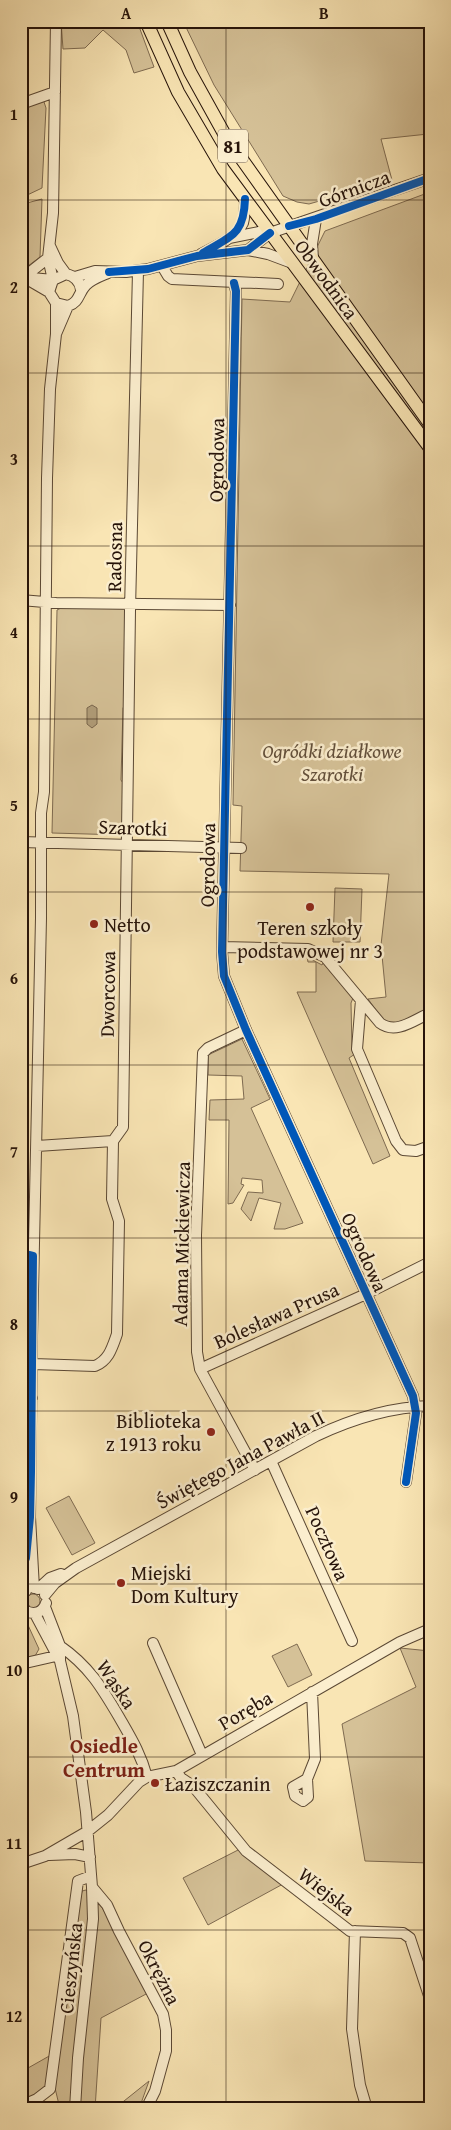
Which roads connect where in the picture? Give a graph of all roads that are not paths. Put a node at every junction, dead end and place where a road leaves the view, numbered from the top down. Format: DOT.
graph roads {
  1 [pos="56,21"];
  2 [pos="146,21"];
  3 [pos="167,21"];
  4 [pos="55,92"];
  5 [pos="21,104"];
  6 [pos="430,178"];
  7 [pos="245,199"];
  8 [pos="316,219"];
  9 [pos="289,226"];
  10 [pos="270,233"];
  11 [pos="228,238"];
  12 [pos="50,245"];
  13 [pos="248,250"];
  14 [pos="197,256"];
  15 [pos="48,258"];
  16 [pos="313,258"];
  17 [pos="292,263"];
  18 [pos="162,266"];
  19 [pos="138,271"];
  20 [pos="109,272"];
  21 [pos="70,276"];
  22 [pos="23,277"];
  23 [pos="54,280"];
  24 [pos="234,283"];
  25 [pos="278,284"];
  26 [pos="81,290"];
  27 [pos="50,292"];
  28 [pos="56,303"];
  29 [pos="68,306"];
  30 [pos="56,334"];
  31 [pos="430,424"];
  32 [pos="430,448"];
  33 [pos="21,600"];
  34 [pos="45,602"];
  35 [pos="130,603"];
  36 [pos="230,605"];
  37 [pos="21,842"];
  38 [pos="41,842"];
  39 [pos="127,844"];
  40 [pos="224,847"];
  41 [pos="241,848"];
  42 [pos="222,947"];
  43 [pos="361,1000"];
  44 [pos="430,1013"];
  45 [pos="246,1030"];
  46 [pos="113,1141"];
  47 [pos="37,1146"];
  48 [pos="430,1146"];
  49 [pos="21,1253"];
  50 [pos="33,1256"];
  51 [pos="430,1262"];
  52 [pos="366,1294"];
  53 [pos="33,1364"];
  54 [pos="200,1369"];
  55 [pos="21,1398"];
  56 [pos="32,1398"];
  57 [pos="430,1406"];
  58 [pos="416,1407"];
  59 [pos="271,1461"];
  60 [pos="255,1470"];
  61 [pos="406,1482"];
  62 [pos="30,1517"];
  63 [pos="76,1568"];
  64 [pos="33,1570"];
  65 [pos="50,1578"];
  66 [pos="27,1597"];
  67 [pos="45,1607"];
  68 [pos="35,1614"];
  69 [pos="430,1629"];
  70 [pos="352,1641"];
  71 [pos="153,1643"];
  72 [pos="59,1654"];
  73 [pos="21,1664"];
  74 [pos="312,1692"];
  75 [pos="202,1755"];
  76 [pos="176,1771"];
  77 [pos="147,1777"];
  78 [pos="307,1779"];
  79 [pos="88,1831"];
  80 [pos="46,1856"];
  81 [pos="90,1857"];
  82 [pos="21,1864"];
  83 [pos="91,1876"];
  84 [pos="92,1887"];
  85 [pos="355,1931"];
  86 [pos="430,1999"];
  87 [pos="21,2106"];
  88 [pos="74,2109"];
  89 [pos="146,2109"];
  90 [pos="367,2109"];
  1 -- 4 [label="street"];
  2 -- 7 [label="main road, Obwodnica / 81"];
  3 -- 9 [label="main road, Obwodnica / 81"];
  4 -- 5 [label="street"];
  4 -- 12 [label="street"];
  6 -- 8 [label="street, Górnicza"];
  7 -- 10 [label="main road, Obwodnica / 81"];
  7 -- 11 [label="street"];
  8 -- 9 [label="street, Górnicza"];
  8 -- 16 [label="street, Górnicza"];
  9 -- 10 [label="street, Górnicza"];
  9 -- 16 [label="main road, Obwodnica / 81"];
  10 -- 11 [label="street"];
  10 -- 13 [label="street"];
  10 -- 17 [label="main road, Obwodnica / 81"];
  11 -- 14 [label="street"];
  12 -- 15 [label="street"];
  12 -- 21 [label="street"];
  13 -- 14 [label="street"];
  13 -- 17 [label="street"];
  14 -- 18 [label="street"];
  15 -- 22 [label="street"];
  15 -- 23 [label="street"];
  16 -- 31 [label="main road, Obwodnica / 81"];
  17 -- 32 [label="main road, Obwodnica / 81"];
  18 -- 19 [label="street"];
  18 -- 24 [label="street"];
  19 -- 20 [label="street"];
  19 -- 35 [label="street, Radosna"];
  20 -- 21 [label="street"];
  20 -- 26 [label="street"];
  21 -- 23 [label="street"];
  21 -- 26 [label="street"];
  22 -- 23 [label="street"];
  22 -- 27 [label="street"];
  23 -- 27 [label="street"];
  24 -- 25 [label="street"];
  24 -- 36 [label="street, Ogrodowa"];
  26 -- 29 [label="street"];
  27 -- 28 [label="street"];
  28 -- 29 [label="street"];
  28 -- 30 [label="street"];
  29 -- 30 [label="street"];
  30 -- 34 [label="street"];
  33 -- 34 [label="street"];
  34 -- 35 [label="street"];
  34 -- 38 [label="street"];
  35 -- 36 [label="street"];
  35 -- 39 [label="street, Radosna"];
  36 -- 40 [label="street, Ogrodowa"];
  37 -- 38 [label="street, Szarotki"];
  38 -- 39 [label="street, Szarotki"];
  38 -- 47 [label="street"];
  39 -- 40 [label="street, Szarotki"];
  39 -- 46 [label="street, Dworcowa"];
  40 -- 41 [label="street, Szarotki"];
  40 -- 42 [label="street, Ogrodowa"];
  42 -- 43 [label="street"];
  42 -- 45 [label="street, Ogrodowa"];
  43 -- 44 [label="street"];
  43 -- 48 [label="street"];
  45 -- 52 [label="street, Ogrodowa"];
  45 -- 54 [label="street, Adama Mickiewicza"];
  46 -- 47 [label="street"];
  46 -- 53 [label="street, Dworcowa"];
  47 -- 50 [label="street"];
  49 -- 50 [label="street"];
  50 -- 53 [label="street"];
  51 -- 52 [label="street, Bolesława Prusa"];
  52 -- 54 [label="street, Bolesława Prusa"];
  52 -- 58 [label="street, Ogrodowa"];
  53 -- 56 [label="street"];
  54 -- 60 [label="street, Adama Mickiewicza"];
  55 -- 56 [label="street"];
  56 -- 62 [label="street"];
  57 -- 58 [label="street, Świętego Jana Pawła II"];
  58 -- 59 [label="street, Świętego Jana Pawła II"];
  58 -- 61 [label="street"];
  59 -- 60 [label="street, Świętego Jana Pawła II"];
  59 -- 70 [label="street, Pocztowa"];
  60 -- 63 [label="street, Świętego Jana Pawła II"];
  62 -- 64 [label="street"];
  62 -- 66 [label="street"];
  63 -- 65 [label="street, Świętego Jana Pawła II"];
  63 -- 66 [label="street, Świętego Jana Pawła II"];
  64 -- 65 [label="street"];
  64 -- 66 [label="street"];
  65 -- 66 [label="street, Świętego Jana Pawła II"];
  66 -- 67 [label="street"];
  66 -- 68 [label="street"];
  67 -- 68 [label="street"];
  67 -- 72 [label="street"];
  68 -- 72 [label="street"];
  69 -- 74 [label="street, Poręba"];
  71 -- 75 [label="street"];
  72 -- 73 [label="street"];
  72 -- 77 [label="street, Wąska"];
  72 -- 79 [label="street, Cieszyńska"];
  74 -- 75 [label="street, Poręba"];
  74 -- 78 [label="street"];
  75 -- 76 [label="street, Poręba"];
  76 -- 77 [label="street, Poręba"];
  76 -- 85 [label="street, Wiejska"];
  77 -- 79 [label="street, Poręba"];
  79 -- 80 [label="street, Poręba"];
  79 -- 81 [label="street, Cieszyńska"];
  80 -- 81 [label="street"];
  80 -- 82 [label="street"];
  81 -- 83 [label="street, Cieszyńska"];
  83 -- 84 [label="street, Cieszyńska"];
  83 -- 87 [label="street"];
  84 -- 88 [label="street, Cieszyńska"];
  84 -- 89 [label="street, Okrężna"];
  85 -- 86 [label="street"];
  85 -- 90 [label="street, Wiejska"];
}
